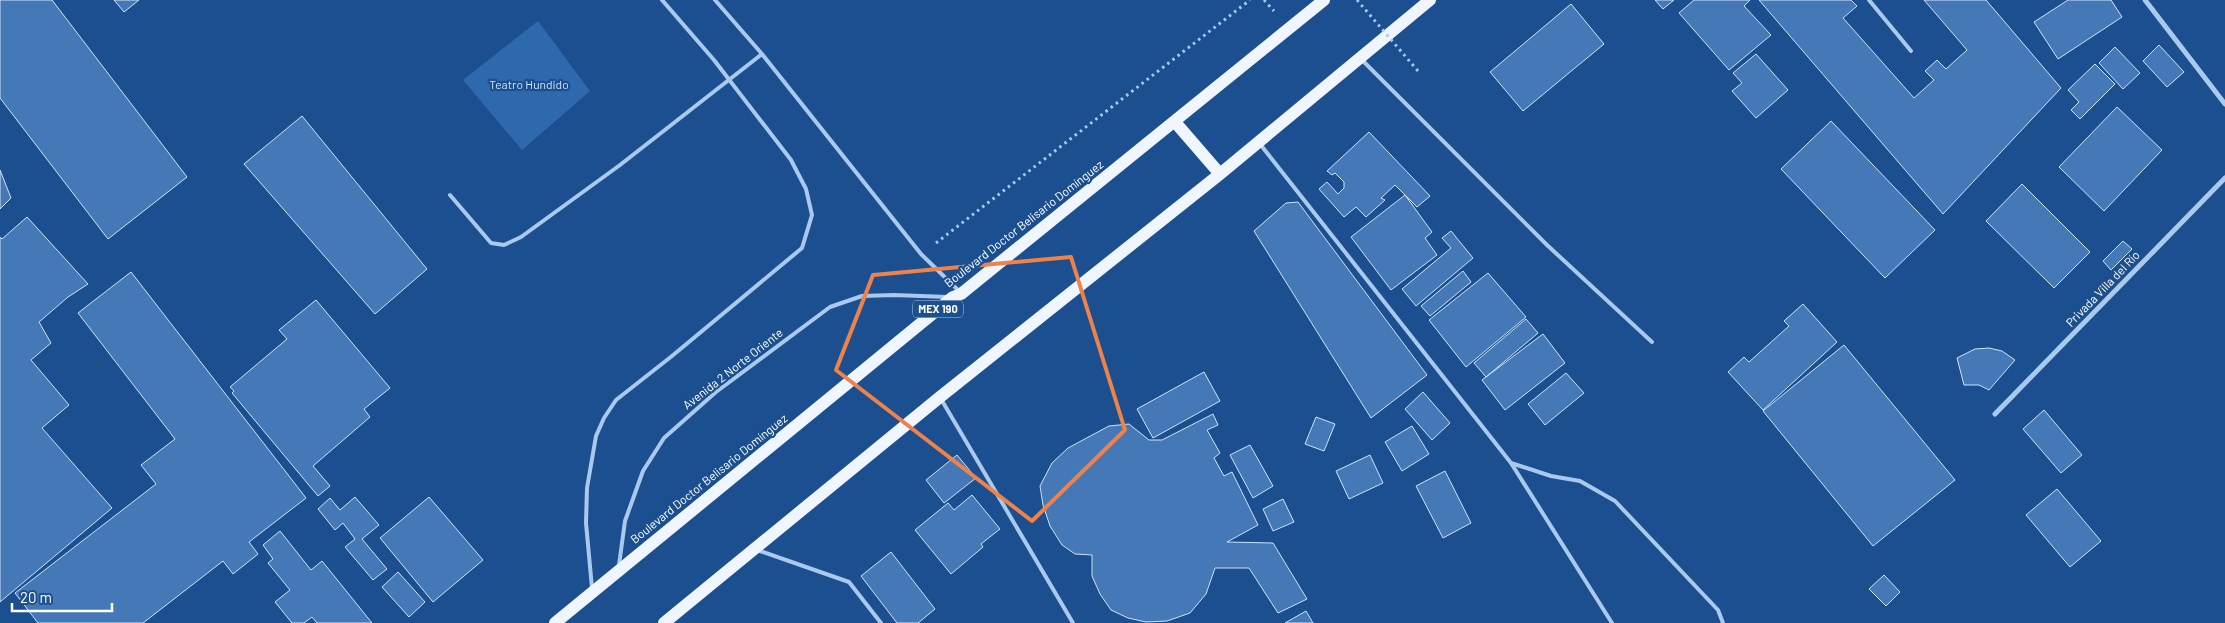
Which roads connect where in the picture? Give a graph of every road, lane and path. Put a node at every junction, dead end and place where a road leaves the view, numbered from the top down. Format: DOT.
graph roads {
  1 [pos="662,0"];
  2 [pos="715,0"];
  3 [pos="1250,0"];
  4 [pos="1324,0"];
  5 [pos="1357,0"];
  6 [pos="1430,0"];
  7 [pos="1869,0"];
  8 [pos="2145,0"];
  9 [pos="1911,51"];
  10 [pos="762,54"];
  11 [pos="1359,57"];
  12 [pos="1418,71"];
  13 [pos="730,80"];
  14 [pos="2225,104"];
  15 [pos="1175,122"];
  16 [pos="1259,142"];
  17 [pos="1220,174"];
  18 [pos="2225,178"];
  19 [pos="450,195"];
  20 [pos="921,254"];
  21 [pos="957,296"];
  22 [pos="1652,342"];
  23 [pos="940,397"];
  24 [pos="1995,414"];
  25 [pos="1512,463"];
  26 [pos="755,549"];
  27 [pos="619,571"];
  28 [pos="593,592"];
  29 [pos="555,623"];
  30 [pos="664,623"];
  31 [pos="881,623"];
  32 [pos="1073,623"];
  33 [pos="1612,623"];
  34 [pos="1723,623"];
  1 -- 13 [label="lane"];
  2 -- 10 [label="lane"];
  3 -- 20 [label="path"];
  4 -- 15 [label="main road, Boulevard Doctor Belisario Domínguez / MEX 190"];
  5 -- 12 [label="path, bridge"];
  6 -- 11 [label="main road"];
  7 -- 9 [label="lane"];
  8 -- 14 [label="street"];
  10 -- 13 [label="lane"];
  10 -- 20 [label="lane"];
  11 -- 16 [label="main road"];
  11 -- 22 [label="lane"];
  13 -- 19 [label="lane"];
  13 -- 28 [label="lane"];
  15 -- 17 [label="main road"];
  15 -- 21 [label="main road, Boulevard Doctor Belisario Domínguez / MEX 190"];
  16 -- 17 [label="main road"];
  16 -- 25 [label="lane"];
  17 -- 23 [label="main road"];
  18 -- 24 [label="street, Privada Villa del Río"];
  20 -- 21 [label="lane"];
  21 -- 27 [label="main road, Boulevard Doctor Belisario Domínguez / MEX 190"];
  21 -- 27 [label="lane, Avenida 2 Norte Oriente"];
  23 -- 26 [label="main road"];
  23 -- 32 [label="lane"];
  25 -- 33 [label="lane"];
  25 -- 34 [label="lane"];
  26 -- 30 [label="main road"];
  26 -- 31 [label="lane"];
  27 -- 28 [label="main road, Boulevard Doctor Belisario Domínguez / MEX 190"];
  28 -- 29 [label="main road, Boulevard Doctor Belisario Domínguez / MEX 190"];
}
